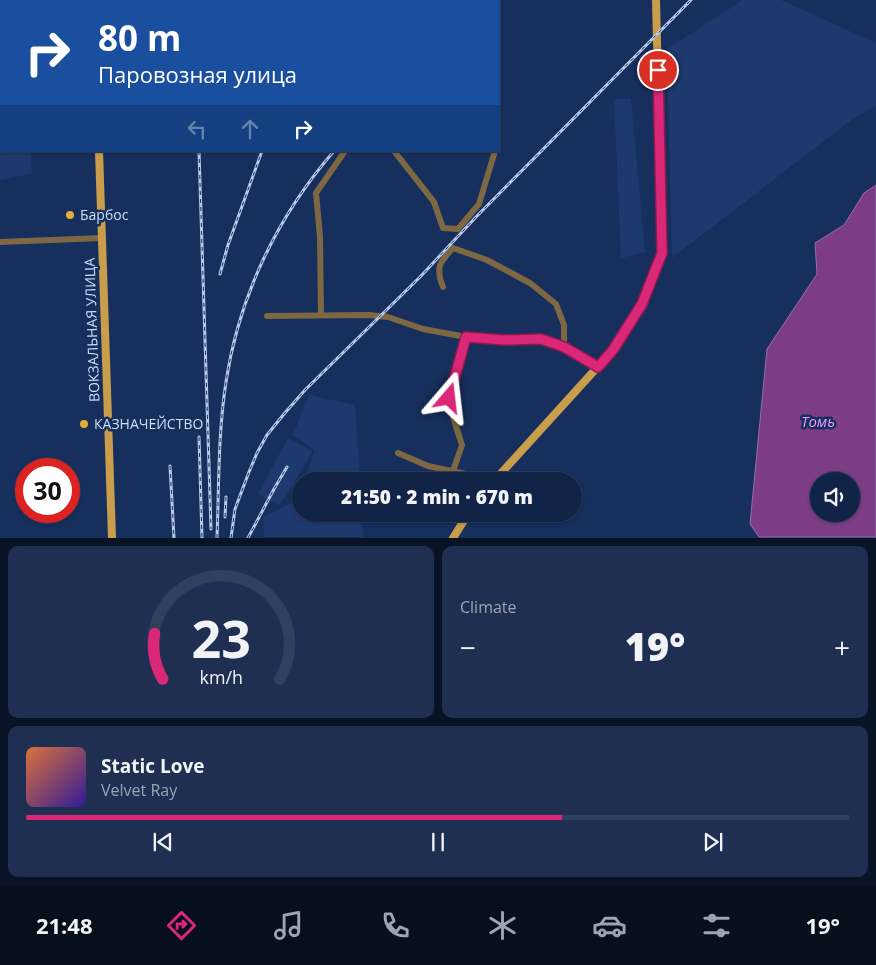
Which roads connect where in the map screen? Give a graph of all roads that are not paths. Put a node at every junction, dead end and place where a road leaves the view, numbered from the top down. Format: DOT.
graph roads {
  1 [pos="656,0"];
  2 [pos="99,152"];
  3 [pos="344,152"];
  4 [pos="395,152"];
  5 [pos="494,152"];
  6 [pos="102,238"];
  7 [pos="0,242"];
  8 [pos="442,287"];
  9 [pos="321,315"];
  10 [pos="267,316"];
  11 [pos="466,337"];
  12 [pos="564,347"];
  13 [pos="598,367"];
  14 [pos="398,453"];
  15 [pos="453,471"];
  16 [pos="457,472"];
  17 [pos="502,472"];
  18 [pos="463,522"];
  19 [pos="112,538"];
  20 [pos="452,538"];
  1 -- 13 [label="main road"];
  2 -- 6 [label="main road, ВОКЗАЛЬНАЯ УЛИЦА"];
  3 -- 9 [label="street"];
  4 -- 5 [label="street"];
  6 -- 7 [label="street"];
  6 -- 19 [label="main road, ВОКЗАЛЬНАЯ УЛИЦА"];
  8 -- 12 [label="street"];
  9 -- 10 [label="street"];
  9 -- 11 [label="street"];
  11 -- 12 [label="street"];
  11 -- 15 [label="street"];
  12 -- 13 [label="street"];
  13 -- 17 [label="main road"];
  14 -- 15 [label="street"];
  15 -- 16 [label="street"];
  18 -- 20 [label="main road"];
}
